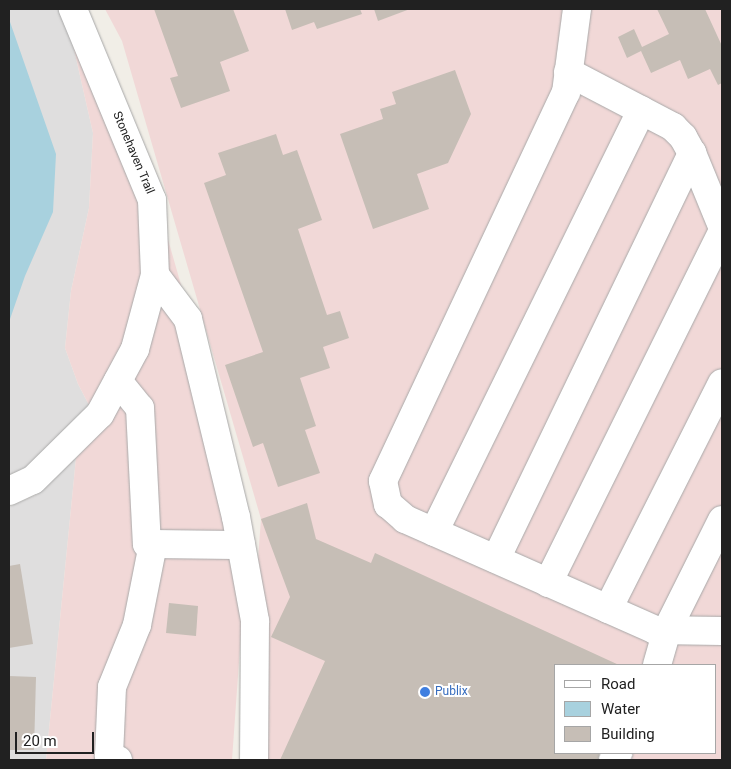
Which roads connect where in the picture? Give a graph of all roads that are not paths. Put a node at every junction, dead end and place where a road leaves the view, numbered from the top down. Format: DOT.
graph roads {
  1 [pos="73,9"];
  2 [pos="577,9"];
  3 [pos="568,72"];
  4 [pos="642,110"];
  5 [pos="692,154"];
  6 [pos="722,226"];
  7 [pos="722,233"];
  8 [pos="155,275"];
  9 [pos="118,381"];
  10 [pos="722,384"];
  11 [pos="9,491"];
  12 [pos="722,520"];
  13 [pos="434,532"];
  14 [pos="153,544"];
  15 [pos="241,545"];
  16 [pos="496,559"];
  17 [pos="548,583"];
  18 [pos="608,609"];
  19 [pos="667,630"];
  20 [pos="722,631"];
  21 [pos="657,664"];
  22 [pos="118,760"];
  23 [pos="254,760"];
  1 -- 8 [label="street, Stonehaven Trail"];
  2 -- 3 [label="street"];
  3 -- 4 [label="street"];
  3 -- 13 [label="street"];
  4 -- 5 [label="street"];
  4 -- 13 [label="street"];
  5 -- 6 [label="street"];
  5 -- 16 [label="street"];
  7 -- 17 [label="street"];
  8 -- 9 [label="street, Stonehaven Trail"];
  8 -- 15 [label="street"];
  9 -- 11 [label="street, Stonehaven Trail"];
  9 -- 14 [label="street"];
  10 -- 18 [label="street"];
  12 -- 19 [label="street"];
  13 -- 16 [label="street"];
  14 -- 15 [label="street"];
  14 -- 22 [label="street"];
  15 -- 23 [label="street"];
  16 -- 17 [label="street"];
  17 -- 18 [label="street"];
  18 -- 19 [label="street"];
  19 -- 20 [label="street"];
  19 -- 21 [label="street"];
}
